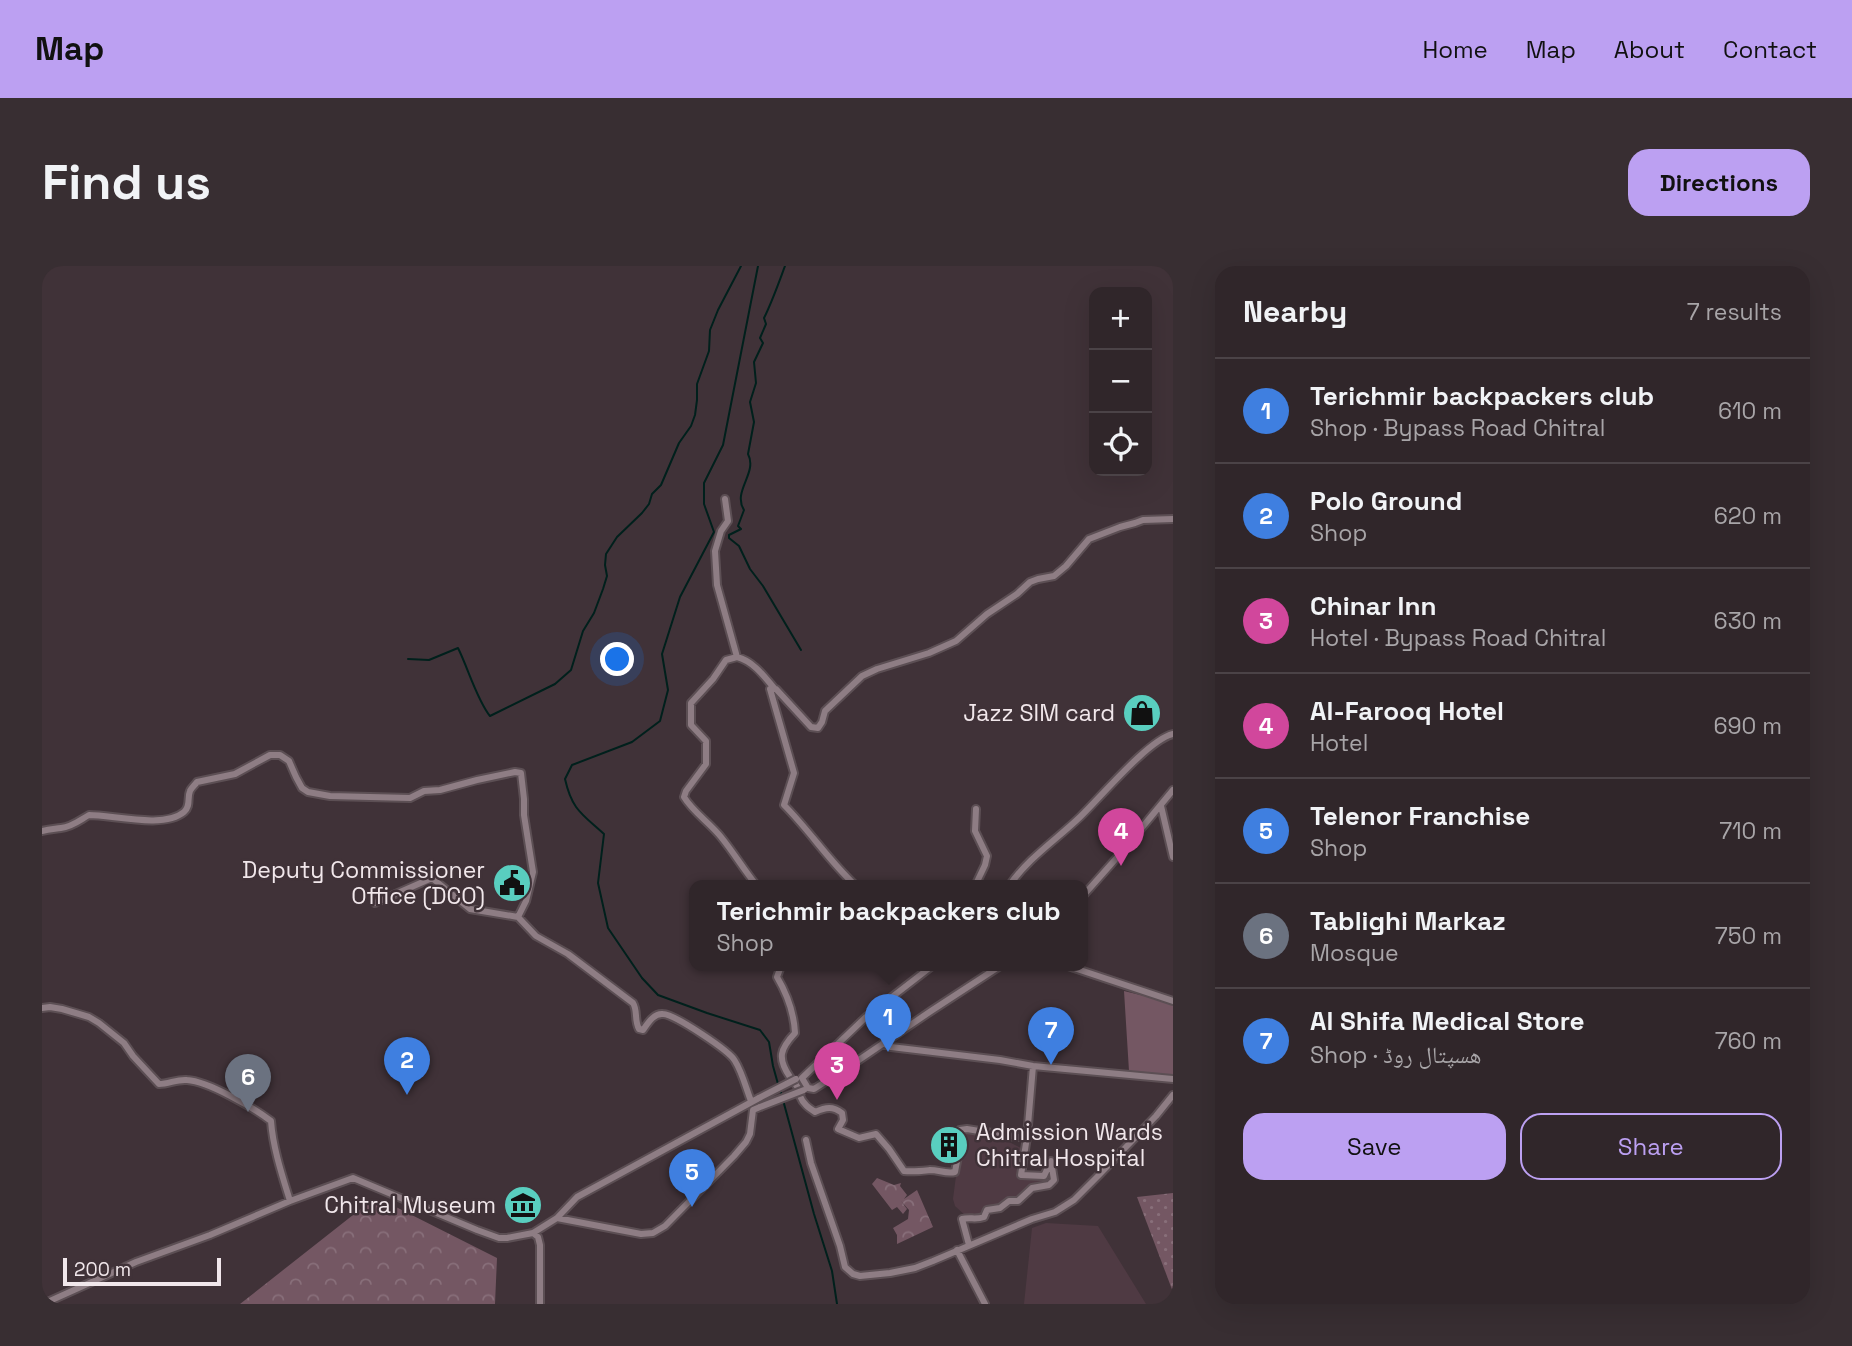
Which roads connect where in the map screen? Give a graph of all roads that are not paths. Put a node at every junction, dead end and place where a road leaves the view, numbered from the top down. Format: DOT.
graph roads {
  1 [pos="724,499"];
  2 [pos="1173,519"];
  3 [pos="737,657"];
  4 [pos="774,688"];
  5 [pos="1173,734"];
  6 [pos="1173,790"];
  7 [pos="1161,806"];
  8 [pos="976,809"];
  9 [pos="42,831"];
  10 [pos="1173,857"];
  11 [pos="752,880"];
  12 [pos="850,880"];
  13 [pos="978,880"];
  14 [pos="1014,880"];
  15 [pos="1088,890"];
  16 [pos="375,903"];
  17 [pos="518,918"];
  18 [pos="779,971"];
  19 [pos="926,971"];
  20 [pos="992,971"];
  21 [pos="1083,971"];
  22 [pos="1173,1001"];
  23 [pos="42,1008"];
  24 [pos="883,1043"];
  25 [pos="1033,1066"];
  26 [pos="799,1078"];
  27 [pos="1173,1079"];
  28 [pos="806,1089"];
  29 [pos="1173,1095"];
  30 [pos="751,1101"];
  31 [pos="1027,1137"];
  32 [pos="806,1140"];
  33 [pos="290,1200"];
  34 [pos="557,1219"];
  35 [pos="533,1233"];
  36 [pos="969,1245"];
  37 [pos="957,1250"];
  38 [pos="43,1304"];
  39 [pos="540,1304"];
  40 [pos="985,1304"];
  1 -- 3 [label="street"];
  2 -- 4 [label="street"];
  3 -- 4 [label="street"];
  3 -- 11 [label="street"];
  4 -- 12 [label="street"];
  5 -- 14 [label="street"];
  6 -- 7 [label="street"];
  7 -- 10 [label="street"];
  7 -- 15 [label="street"];
  8 -- 13 [label="street"];
  9 -- 17 [label="street"];
  16 -- 17 [label="street"];
  17 -- 30 [label="street"];
  18 -- 31 [label="street"];
  19 -- 26 [label="street"];
  20 -- 24 [label="street"];
  21 -- 22 [label="street"];
  23 -- 33 [label="street"];
  24 -- 25 [label="street"];
  24 -- 28 [label="street"];
  25 -- 27 [label="street"];
  25 -- 31 [label="street"];
  26 -- 28 [label="street"];
  26 -- 30 [label="street, bridge"];
  28 -- 34 [label="street, bridge"];
  29 -- 36 [label="street"];
  30 -- 34 [label="street"];
  31 -- 36 [label="street"];
  32 -- 37 [label="street"];
  33 -- 35 [label="street"];
  33 -- 38 [label="street"];
  34 -- 35 [label="street"];
  35 -- 39 [label="street"];
  36 -- 37 [label="street"];
  37 -- 40 [label="street"];
}
